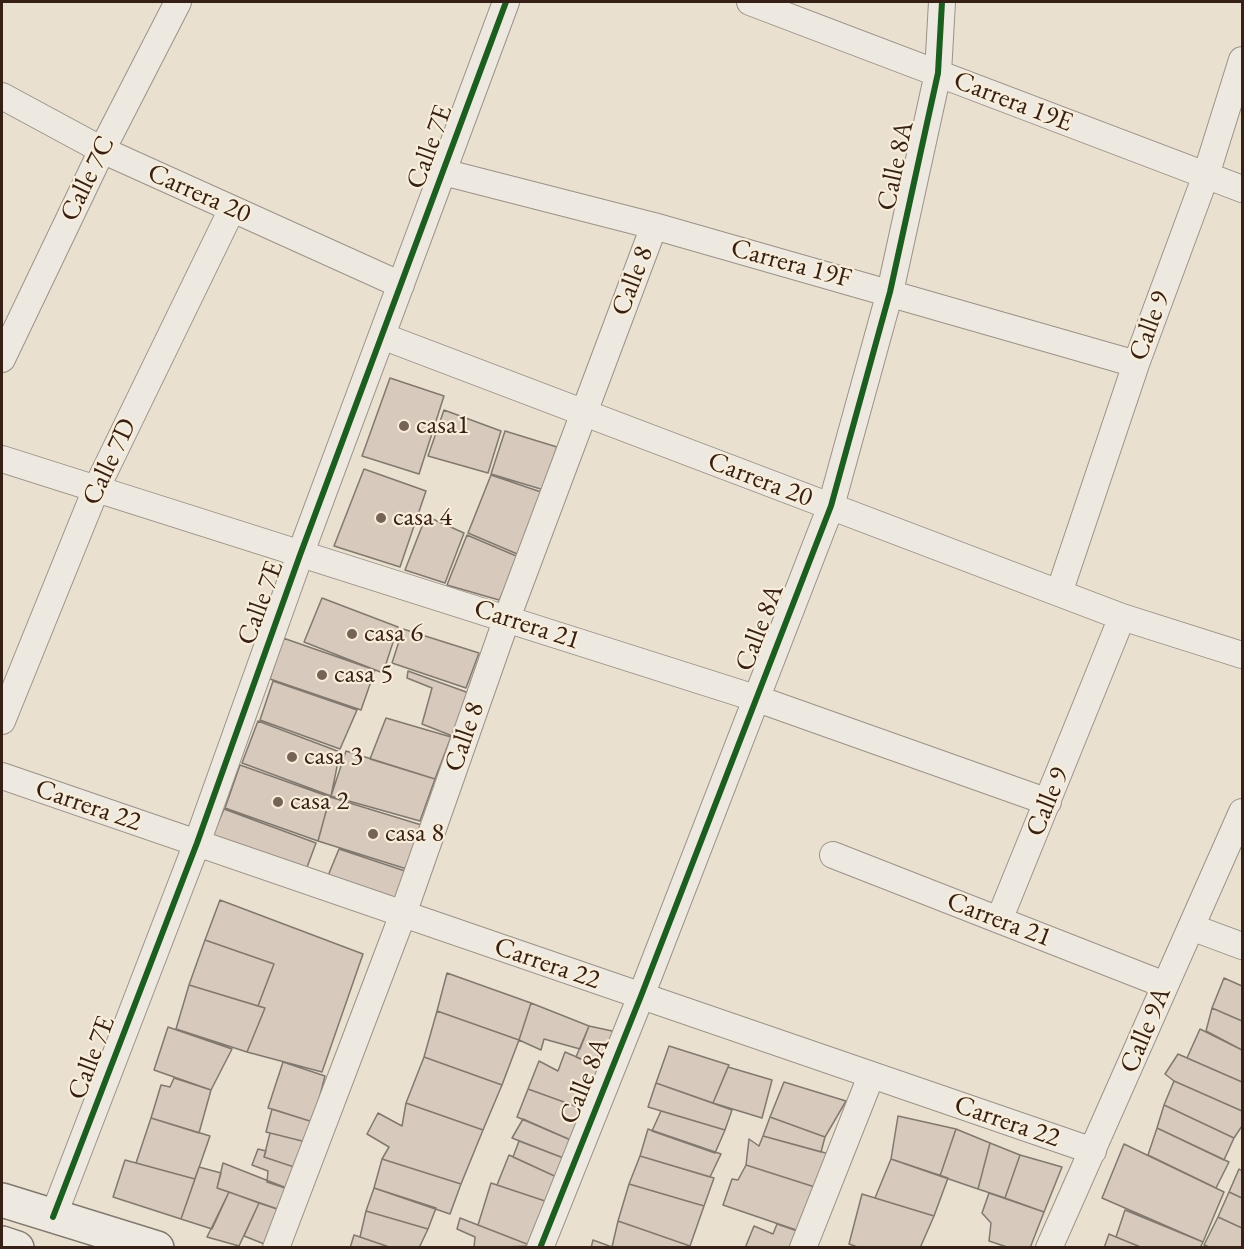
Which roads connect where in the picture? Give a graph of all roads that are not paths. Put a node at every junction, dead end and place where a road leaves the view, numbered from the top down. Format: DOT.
graph roads {
  1 [pos="178,2"];
  2 [pos="506,2"];
  3 [pos="750,2"];
  4 [pos="942,2"];
  5 [pos="1242,60"];
  6 [pos="938,73"];
  7 [pos="2,96"];
  8 [pos="102,150"];
  9 [pos="443,172"];
  10 [pos="1206,175"];
  11 [pos="1242,189"];
  12 [pos="231,209"];
  13 [pos="654,226"];
  14 [pos="401,285"];
  15 [pos="890,292"];
  16 [pos="382,336"];
  17 [pos="2,359"];
  18 [pos="1136,364"];
  19 [pos="583,413"];
  20 [pos="2,459"];
  21 [pos="96,489"];
  22 [pos="831,506"];
  23 [pos="300,555"];
  24 [pos="1059,593"];
  25 [pos="1122,617"];
  26 [pos="507,618"];
  27 [pos="1242,655"];
  28 [pos="755,698"];
  29 [pos="2,721"];
  30 [pos="2,776"];
  31 [pos="1048,802"];
  32 [pos="1242,812"];
  33 [pos="197,843"];
  34 [pos="833,855"];
  35 [pos="403,914"];
  36 [pos="999,920"];
  37 [pos="1191,927"];
  38 [pos="1242,946"];
  39 [pos="1165,985"];
  40 [pos="641,996"];
  41 [pos="871,1076"];
  42 [pos="1093,1152"];
  43 [pos="2,1200"];
  44 [pos="53,1217"];
  45 [pos="2,1243"];
  46 [pos="17,1248"];
  47 [pos="157,1248"];
  48 [pos="276,1248"];
  49 [pos="540,1248"];
  50 [pos="803,1248"];
  51 [pos="1049,1248"];
  1 -- 8 [label="street, Calle 7C"];
  2 -- 9 [label="street, Calle 7E"];
  3 -- 6 [label="street, Carrera 19E"];
  4 -- 6 [label="street, Calle 8A"];
  5 -- 10 [label="street, Calle 9"];
  6 -- 10 [label="street, Carrera 19E"];
  6 -- 15 [label="street, Calle 8A"];
  7 -- 8 [label="street, Carrera 20"];
  8 -- 12 [label="street, Carrera 20"];
  8 -- 17 [label="street, Calle 7C"];
  9 -- 13 [label="street, Carrera 19F"];
  9 -- 14 [label="street, Calle 7E"];
  10 -- 11 [label="street, Carrera 19E"];
  10 -- 18 [label="street, Calle 9"];
  12 -- 14 [label="street, Carrera 20"];
  12 -- 21 [label="street, Calle 7D"];
  13 -- 15 [label="street, Carrera 19F"];
  13 -- 19 [label="street, Calle 8"];
  14 -- 16 [label="street, Calle 7E"];
  15 -- 18 [label="street, Carrera 19F"];
  15 -- 22 [label="street, Calle 8A"];
  16 -- 19 [label="street, Carrera 20"];
  16 -- 23 [label="street, Calle 7E"];
  18 -- 24 [label="street, Calle 9"];
  19 -- 22 [label="street, Carrera 20"];
  19 -- 26 [label="street, Calle 8"];
  20 -- 21 [label="street, Carrera 21"];
  21 -- 23 [label="street, Carrera 21"];
  21 -- 29 [label="street, Calle 7D"];
  22 -- 24 [label="street, Carrera 20"];
  22 -- 28 [label="street, Calle 8A"];
  23 -- 26 [label="street, Carrera 21"];
  23 -- 33 [label="street, Calle 7E"];
  24 -- 25 [label="street, Carrera 20"];
  25 -- 27 [label="street, Carrera 20"];
  25 -- 31 [label="street, Calle 9"];
  26 -- 28 [label="street, Carrera 21"];
  26 -- 35 [label="street, Calle 8"];
  28 -- 31 [label="street, Carrera 21"];
  28 -- 40 [label="street, Calle 8A"];
  30 -- 33 [label="street, Carrera 22"];
  31 -- 36 [label="street, Calle 9"];
  32 -- 37 [label="street, Calle 9A"];
  33 -- 35 [label="street, Carrera 22"];
  33 -- 44 [label="street, Calle 7E"];
  34 -- 36 [label="street, Carrera 21"];
  35 -- 40 [label="street, Carrera 22"];
  35 -- 48 [label="street, Calle 8"];
  36 -- 39 [label="street, Carrera 21"];
  37 -- 38 [label="street"];
  37 -- 39 [label="street, Calle 9A"];
  39 -- 42 [label="street, Calle 9A"];
  40 -- 41 [label="street, Carrera 22"];
  40 -- 49 [label="street, Calle 8A"];
  41 -- 42 [label="street, Carrera 22"];
  41 -- 50 [label="street"];
  42 -- 51 [label="street, Calle 9A"];
  43 -- 44 [label="main road"];
  44 -- 47 [label="main road"];
  45 -- 46 [label="main road"];
}
